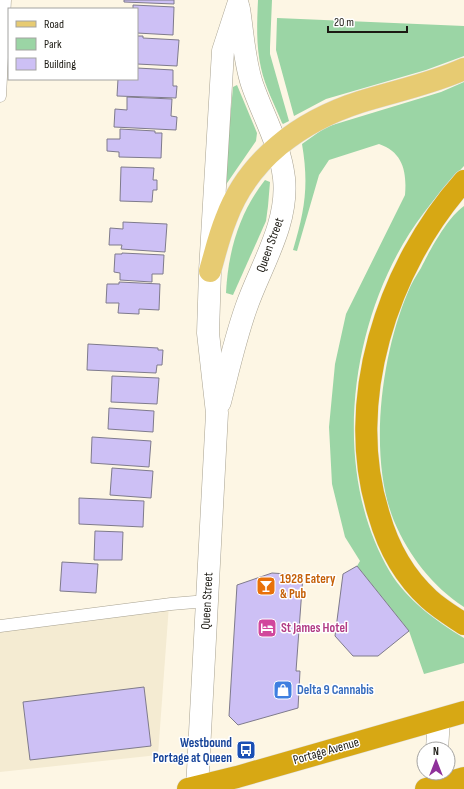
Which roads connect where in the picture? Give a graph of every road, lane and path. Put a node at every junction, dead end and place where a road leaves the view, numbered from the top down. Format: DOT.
graph roads {
  1 [pos="5,0"];
  2 [pos="238,3"];
  3 [pos="464,69"];
  4 [pos="0,96"];
  5 [pos="276,147"];
  6 [pos="464,182"];
  7 [pos="210,271"];
  8 [pos="216,413"];
  9 [pos="206,601"];
  10 [pos="464,624"];
  11 [pos="0,626"];
  12 [pos="464,712"];
  13 [pos="439,720"];
  14 [pos="438,741"];
  15 [pos="464,778"];
  16 [pos="434,784"];
  17 [pos="194,788"];
  1 -- 4 [label="lane"];
  2 -- 5 [label="street, Queen Street"];
  2 -- 7 [label="street, Queen Street"];
  3 -- 5 [label="main road"];
  5 -- 7 [label="main road"];
  5 -- 8 [label="street, Queen Street"];
  6 -- 10 [label="highway"];
  7 -- 8 [label="street, Queen Street"];
  8 -- 9 [label="street, Queen Street"];
  9 -- 11 [label="lane"];
  9 -- 17 [label="street, Queen Street"];
  12 -- 13 [label="highway, Portage Avenue"];
  13 -- 14 [label="street"];
  13 -- 17 [label="highway, Portage Avenue"];
  15 -- 16 [label="highway"];
}
